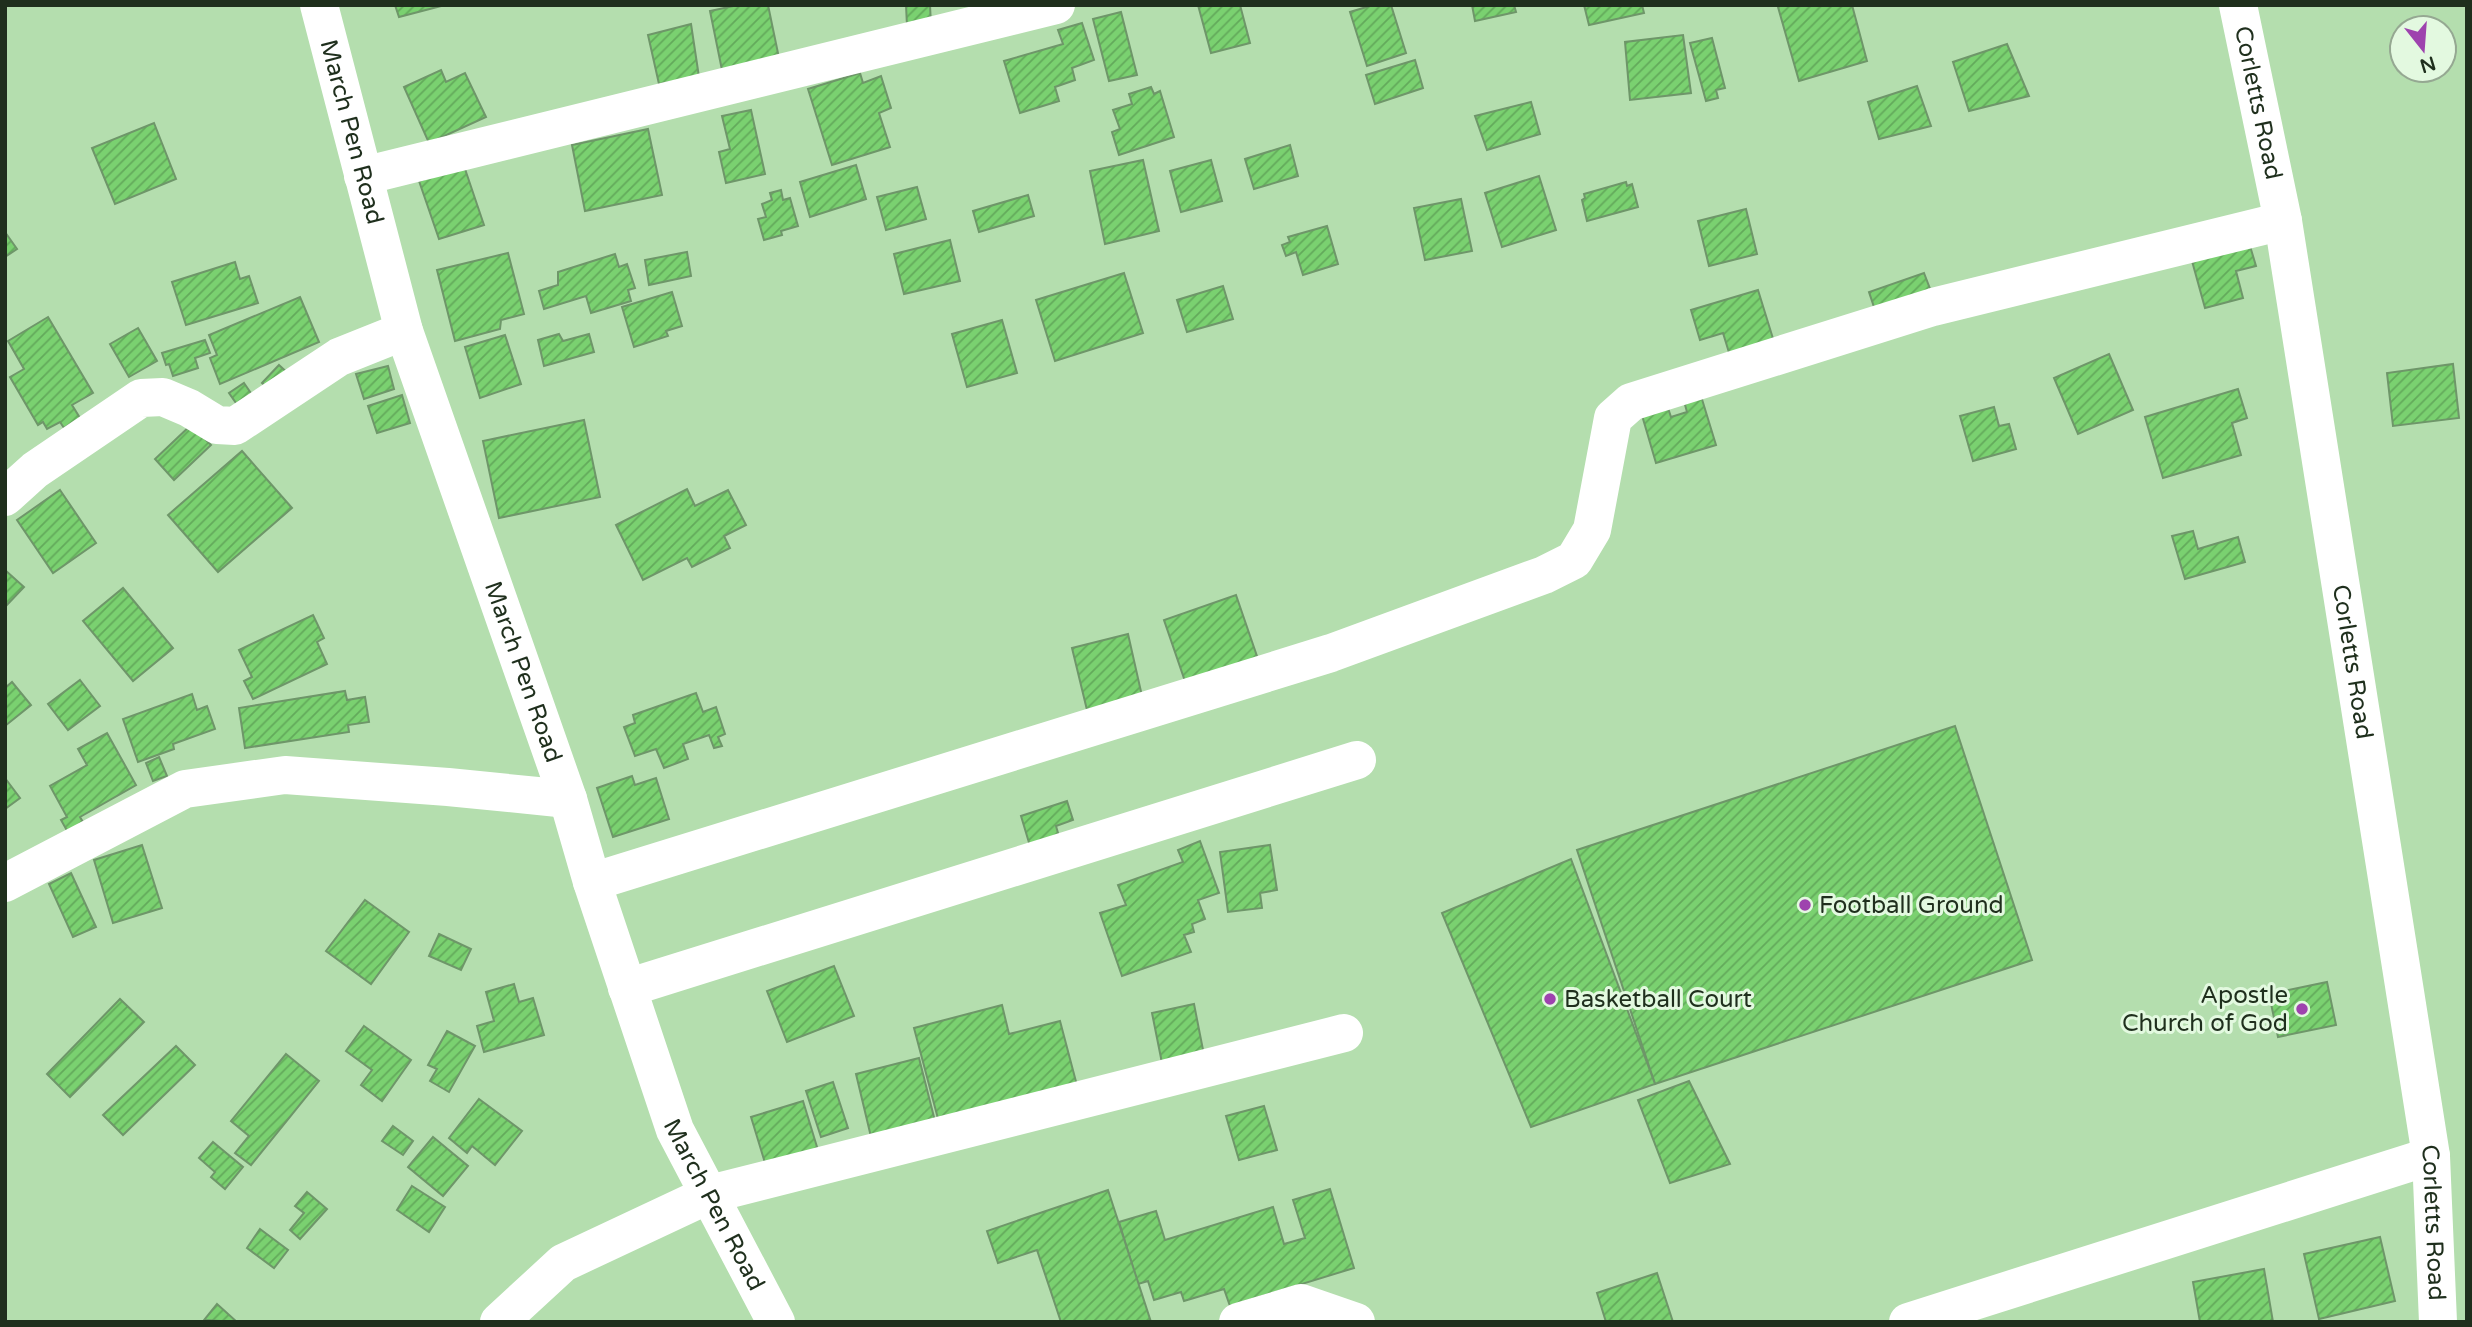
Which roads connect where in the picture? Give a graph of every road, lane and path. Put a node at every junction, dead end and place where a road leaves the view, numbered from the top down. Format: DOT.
graph roads {
  1 [pos="319,5"];
  2 [pos="1056,5"];
  3 [pos="2238,5"];
  4 [pos="363,176"];
  5 [pos="2283,221"];
  6 [pos="404,331"];
  7 [pos="5,497"];
  8 [pos="1357,761"];
  9 [pos="568,799"];
  10 [pos="592,882"];
  11 [pos="5,883"];
  12 [pos="627,988"];
  13 [pos="1344,1033"];
  14 [pos="2431,1156"];
  15 [pos="710,1194"];
  16 [pos="499,1322"];
  17 [pos="776,1322"];
  18 [pos="1238,1322"];
  19 [pos="1356,1322"];
  20 [pos="1908,1322"];
  21 [pos="2438,1322"];
  1 -- 4 [label="street, March Pen Road"];
  2 -- 4 [label="street"];
  3 -- 5 [label="street, Corletts Road"];
  4 -- 6 [label="street, March Pen Road"];
  5 -- 10 [label="street"];
  5 -- 14 [label="street, Corletts Road"];
  6 -- 7 [label="street"];
  6 -- 9 [label="street, March Pen Road"];
  8 -- 12 [label="street"];
  9 -- 10 [label="street, March Pen Road"];
  9 -- 11 [label="street"];
  10 -- 12 [label="street, March Pen Road"];
  12 -- 15 [label="street, March Pen Road"];
  13 -- 15 [label="street"];
  14 -- 20 [label="street"];
  14 -- 21 [label="street, Corletts Road"];
  15 -- 16 [label="street"];
  15 -- 17 [label="street, March Pen Road"];
  18 -- 19 [label="street"];
}
